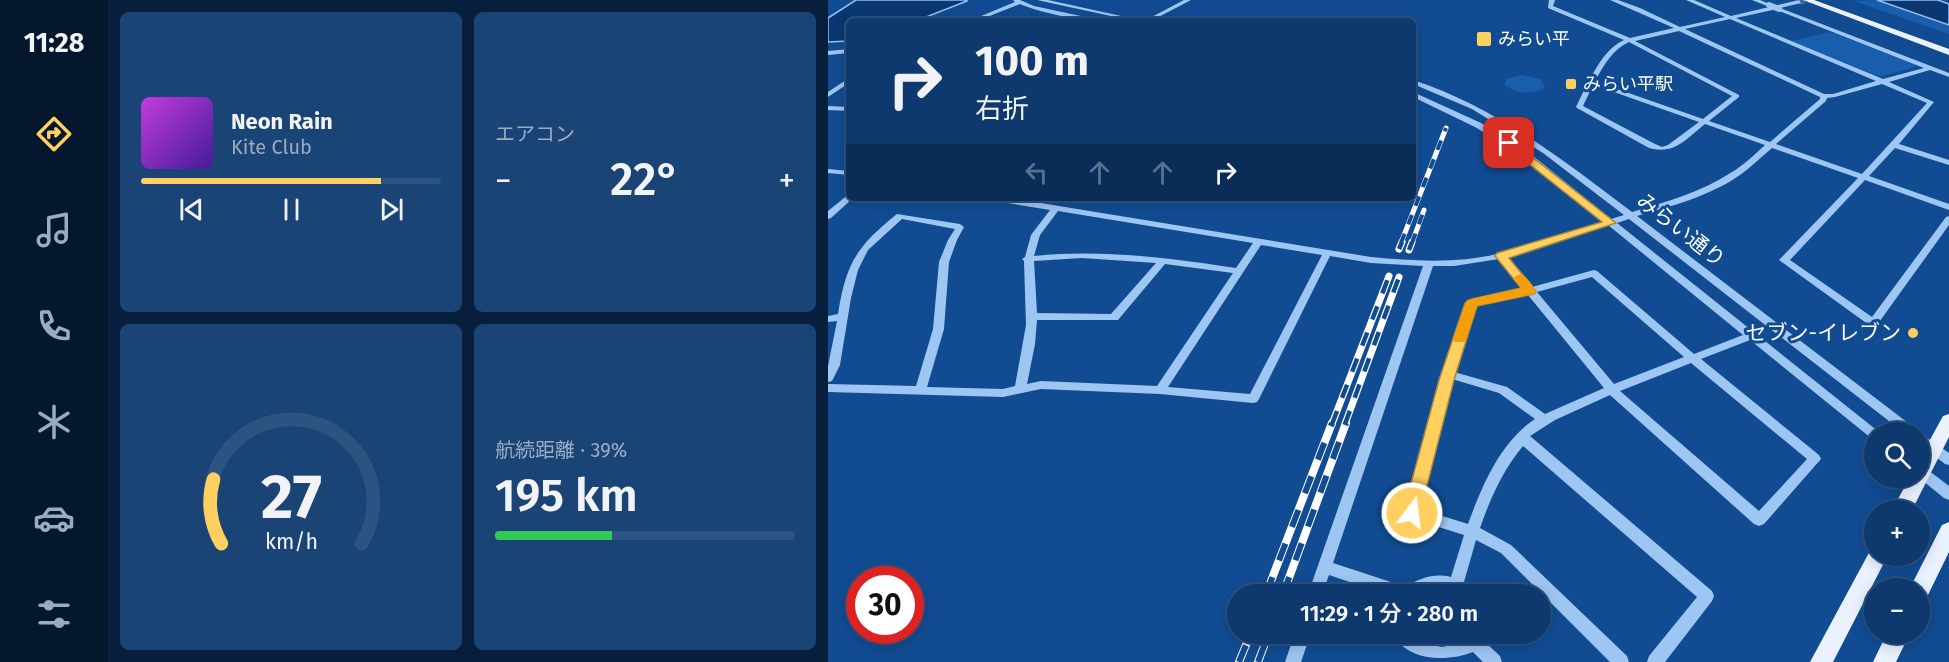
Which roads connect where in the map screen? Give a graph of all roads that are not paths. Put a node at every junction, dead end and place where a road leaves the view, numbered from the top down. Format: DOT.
graph roads {
  1 [pos="1040,0"];
  2 [pos="1188,0"];
  3 [pos="1552,0"];
  4 [pos="1612,0"];
  5 [pos="1689,0"];
  6 [pos="1755,0"];
  7 [pos="1824,0"];
  8 [pos="1017,1"];
  9 [pos="1803,1"];
  10 [pos="1731,17"];
  11 [pos="979,18"];
  12 [pos="1085,18"];
  13 [pos="1127,18"];
  14 [pos="1153,18"];
  15 [pos="1680,29"];
  16 [pos="1629,40"];
  17 [pos="1949,45"];
  18 [pos="846,51"];
  19 [pos="1949,52"];
  20 [pos="828,53"];
  21 [pos="1930,68"];
  22 [pos="1949,75"];
  23 [pos="846,83"];
  24 [pos="1416,83"];
  25 [pos="1594,83"];
  26 [pos="1881,83"];
  27 [pos="828,94"];
  28 [pos="1416,95"];
  29 [pos="1823,96"];
  30 [pos="828,108"];
  31 [pos="846,109"];
  32 [pos="1706,121"];
  33 [pos="1771,144"];
  34 [pos="1894,145"];
  35 [pos="1949,164"];
  36 [pos="828,171"];
  37 [pos="846,173"];
  38 [pos="1863,176"];
  39 [pos="846,200"];
  40 [pos="1012,201"];
  41 [pos="1046,201"];
  42 [pos="1040,206"];
  43 [pos="1949,207"];
  44 [pos="1056,208"];
  45 [pos="828,216"];
  46 [pos="1631,216"];
  47 [pos="1949,219"];
  48 [pos="1610,223"];
  49 [pos="1258,242"];
  50 [pos="1328,253"];
  51 [pos="1501,256"];
  52 [pos="1027,259"];
  53 [pos="1163,260"];
  54 [pos="1430,263"];
  55 [pos="1239,271"];
  56 [pos="1530,291"];
  57 [pos="843,316"];
  58 [pos="1032,316"];
  59 [pos="828,320"];
  60 [pos="1751,336"];
  61 [pos="1692,358"];
  62 [pos="1448,374"];
  63 [pos="828,378"];
  64 [pos="828,388"];
  65 [pos="920,390"];
  66 [pos="1020,390"];
  67 [pos="1160,390"];
  68 [pos="1612,390"];
  69 [pos="1545,420"];
  70 [pos="1949,421"];
  71 [pos="1899,422"];
  72 [pos="1864,426"];
  73 [pos="1522,438"];
  74 [pos="1930,440"];
  75 [pos="1930,445"];
  76 [pos="1949,460"];
  77 [pos="1930,481"];
  78 [pos="1949,494"];
  79 [pos="1472,531"];
  80 [pos="1949,531"];
  81 [pos="1872,566"];
  82 [pos="1323,567"];
  83 [pos="1926,578"];
  84 [pos="1318,584"];
  85 [pos="1376,584"];
  86 [pos="1424,584"];
  87 [pos="1453,584"];
  88 [pos="1456,584"];
  89 [pos="1299,644"];
  90 [pos="1408,644"];
  91 [pos="1474,644"];
  92 [pos="1481,644"];
  93 [pos="1893,644"];
  94 [pos="1418,659"];
  95 [pos="1293,662"];
  96 [pos="1494,662"];
  97 [pos="1621,662"];
  98 [pos="1655,662"];
  99 [pos="1821,662"];
  100 [pos="1884,662"];
  1 -- 13 [label="street"];
  2 -- 14 [label="street"];
  3 -- 16 [label="street"];
  4 -- 15 [label="street"];
  5 -- 10 [label="street"];
  6 -- 21 [label="street, bridge"];
  7 -- 17 [label="main road"];
  8 -- 11 [label="street"];
  8 -- 12 [label="street"];
  9 -- 10 [label="street"];
  9 -- 19 [label="main road"];
  10 -- 15 [label="street"];
  10 -- 26 [label="street"];
  15 -- 16 [label="street"];
  15 -- 29 [label="street"];
  16 -- 25 [label="street"];
  16 -- 32 [label="street"];
  18 -- 20 [label="street"];
  21 -- 22 [label="street"];
  21 -- 26 [label="street"];
  23 -- 27 [label="street"];
  24 -- 46 [label="street, みらい通り"];
  25 -- 32 [label="street"];
  25 -- 32 [label="street"];
  26 -- 29 [label="street"];
  26 -- 34 [label="street"];
  28 -- 48 [label="street, みらい通り"];
  29 -- 33 [label="street"];
  30 -- 31 [label="street"];
  32 -- 33 [label="street"];
  33 -- 38 [label="street"];
  33 -- 46 [label="street"];
  34 -- 35 [label="street"];
  34 -- 38 [label="street"];
  36 -- 37 [label="street"];
  38 -- 43 [label="street"];
  38 -- 47 [label="street"];
  39 -- 45 [label="street"];
  40 -- 42 [label="street"];
  41 -- 42 [label="street"];
  42 -- 44 [label="street"];
  44 -- 49 [label="street"];
  44 -- 52 [label="street"];
  46 -- 48 [label="street"];
  46 -- 71 [label="street, みらい通り"];
  48 -- 51 [label="street"];
  48 -- 60 [label="street, みらい通り"];
  49 -- 50 [label="street"];
  49 -- 55 [label="street"];
  50 -- 54 [label="street"];
  50 -- 67 [label="street"];
  51 -- 54 [label="street"];
  51 -- 56 [label="street"];
  52 -- 53 [label="street"];
  52 -- 58 [label="street"];
  53 -- 55 [label="street"];
  53 -- 58 [label="street"];
  54 -- 82 [label="street"];
  55 -- 67 [label="street"];
  56 -- 61 [label="street"];
  56 -- 62 [label="street"];
  56 -- 68 [label="street"];
  57 -- 59 [label="street"];
  57 -- 63 [label="street"];
  57 -- 65 [label="street"];
  58 -- 66 [label="street"];
  60 -- 61 [label="street"];
  60 -- 72 [label="street, みらい通り"];
  61 -- 68 [label="street"];
  61 -- 68 [label="street"];
  62 -- 69 [label="street"];
  62 -- 79 [label="street"];
  64 -- 65 [label="street"];
  65 -- 66 [label="street"];
  66 -- 67 [label="street"];
  68 -- 69 [label="street"];
  69 -- 73 [label="street"];
  70 -- 74 [label="main road"];
  73 -- 79 [label="street"];
  73 -- 98 [label="street"];
  75 -- 76 [label="street"];
  77 -- 78 [label="street"];
  79 -- 88 [label="street"];
  79 -- 97 [label="street"];
  80 -- 83 [label="main road"];
  81 -- 99 [label="main road"];
  82 -- 84 [label="street"];
  82 -- 85 [label="street"];
  86 -- 87 [label="street"];
  89 -- 95 [label="street"];
  90 -- 94 [label="street"];
  91 -- 94 [label="street"];
  92 -- 96 [label="street"];
  93 -- 100 [label="main road"];
}
